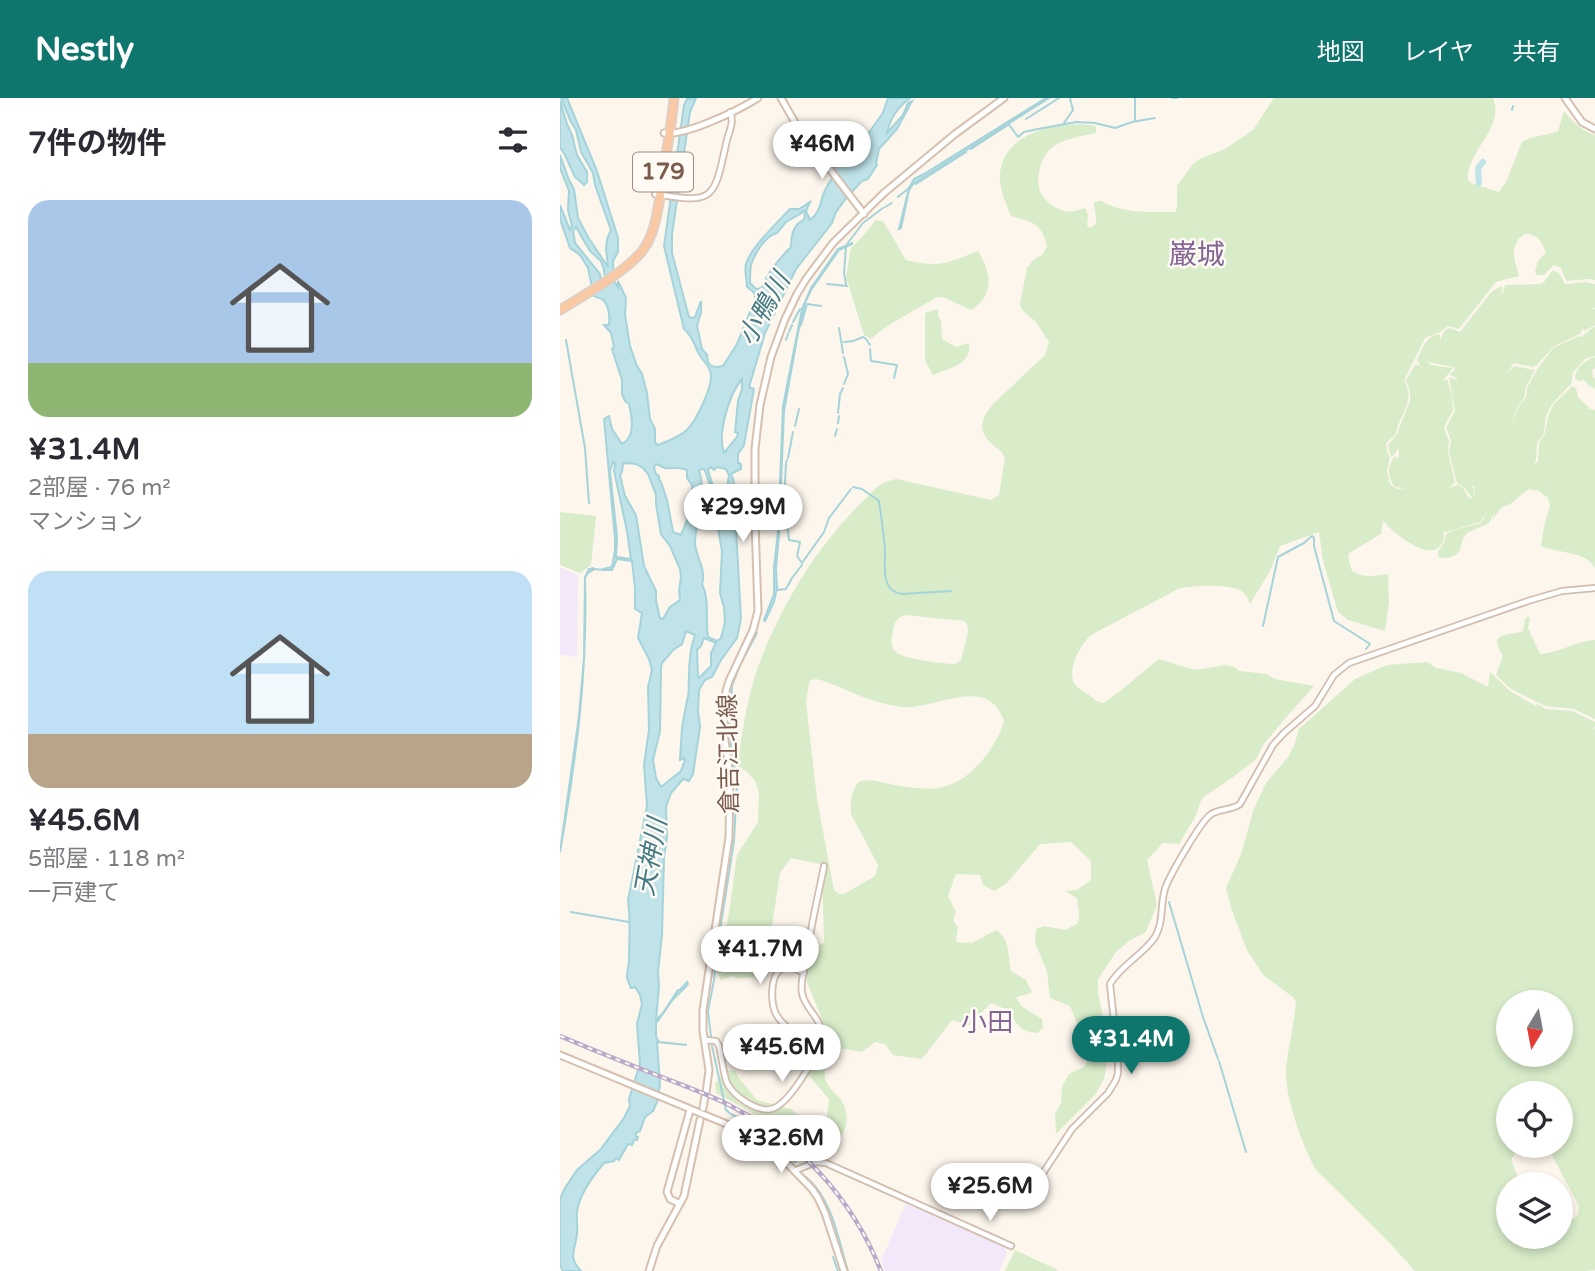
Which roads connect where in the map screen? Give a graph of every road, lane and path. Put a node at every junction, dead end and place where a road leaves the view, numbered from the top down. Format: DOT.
graph roads {
  1 [pos="672,98"];
  2 [pos="758,98"];
  3 [pos="781,98"];
  4 [pos="1004,98"];
  5 [pos="1565,98"];
  6 [pos="730,112"];
  7 [pos="1595,129"];
  8 [pos="670,134"];
  9 [pos="660,195"];
  10 [pos="862,212"];
  11 [pos="646,241"];
  12 [pos="560,305"];
  13 [pos="560,310"];
  14 [pos="1595,588"];
  15 [pos="824,866"];
  16 [pos="804,973"];
  17 [pos="795,1034"];
  18 [pos="705,1040"];
  19 [pos="560,1055"];
  20 [pos="703,1108"];
  21 [pos="689,1109"];
  22 [pos="700,1120"];
  23 [pos="794,1171"];
  24 [pos="1043,1173"];
  25 [pos="680,1204"];
  26 [pos="1011,1246"];
  27 [pos="649,1271"];
  28 [pos="844,1271"];
  1 -- 8 [label="highway, 179"];
  2 -- 6 [label="main road"];
  3 -- 10 [label="main road"];
  4 -- 10 [label="main road, 倉吉江北線"];
  5 -- 7 [label="main road"];
  6 -- 8 [label="main road"];
  6 -- 9 [label="street"];
  8 -- 9 [label="highway, 179"];
  9 -- 11 [label="highway, 179"];
  10 -- 18 [label="main road, 倉吉江北線"];
  11 -- 12 [label="highway, 179"];
  11 -- 13 [label="highway"];
  14 -- 24 [label="street"];
  15 -- 16 [label="street"];
  16 -- 17 [label="street"];
  16 -- 18 [label="street"];
  18 -- 20 [label="main road, 倉吉江北線"];
  19 -- 21 [label="main road"];
  21 -- 23 [label="main road"];
  21 -- 25 [label="main road"];
  22 -- 25 [label="main road"];
  23 -- 26 [label="street"];
  23 -- 28 [label="main road"];
  25 -- 27 [label="main road"];
}
